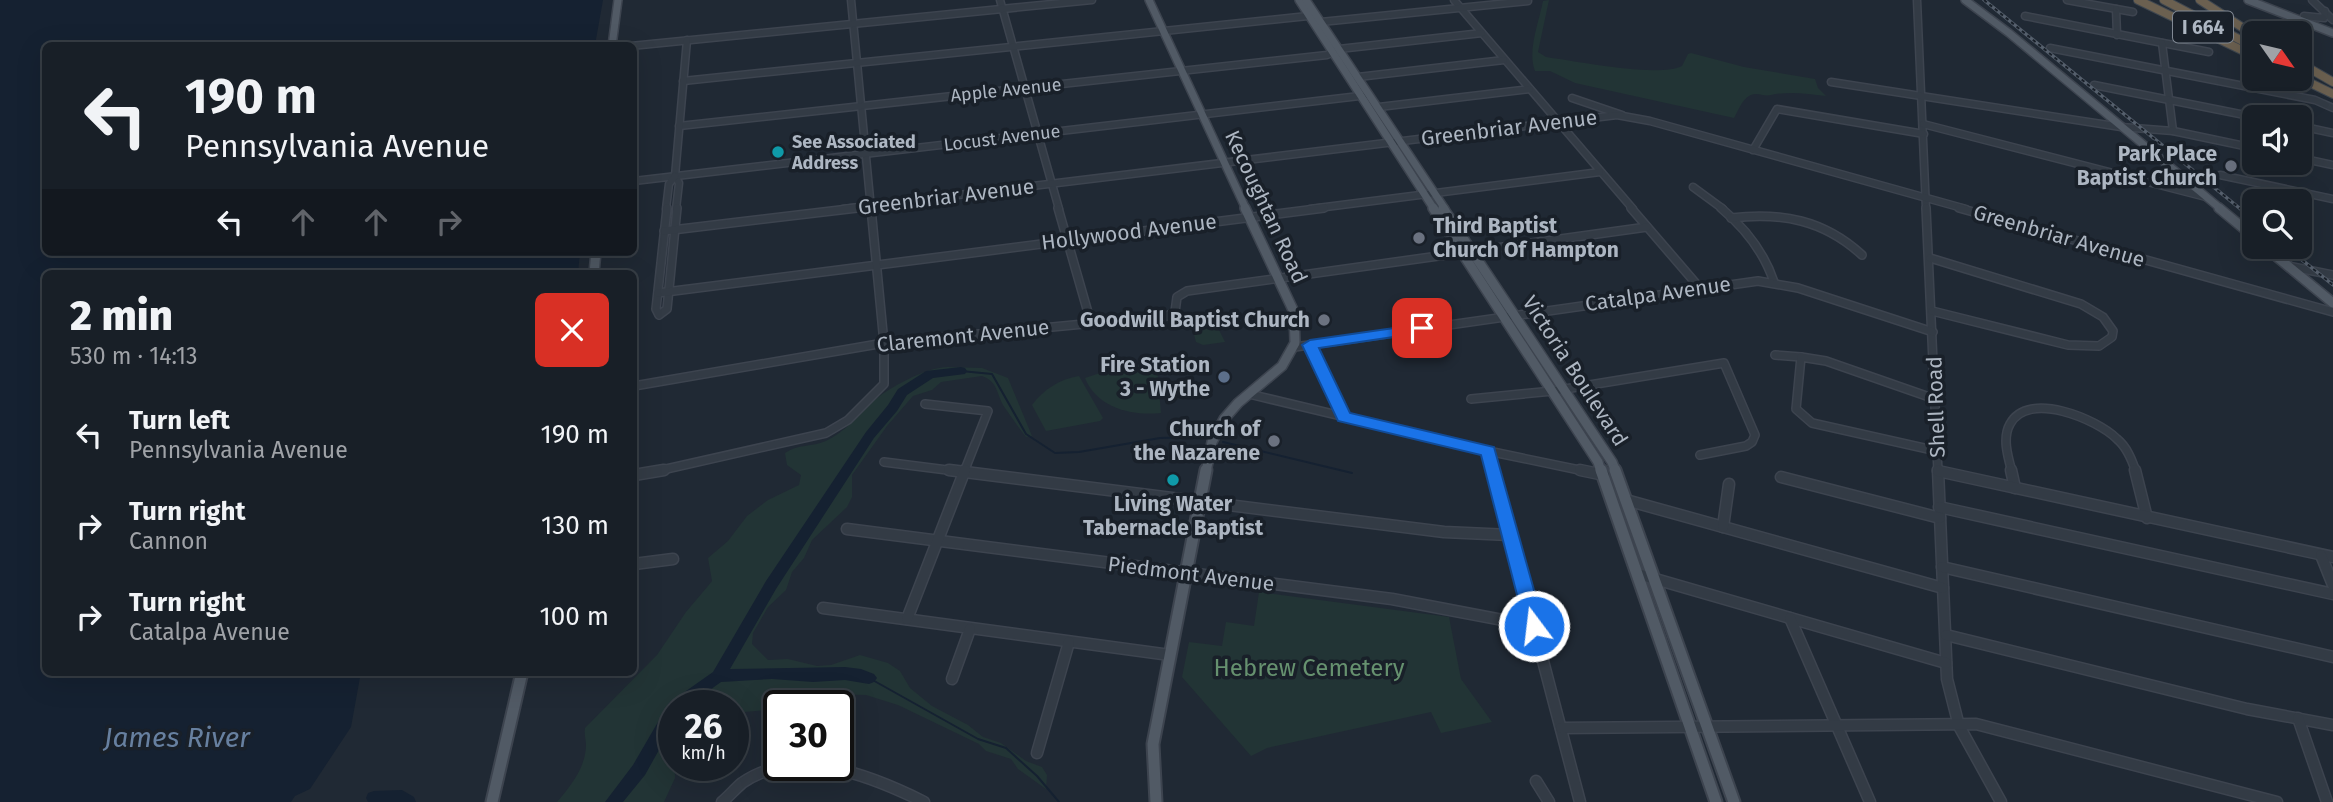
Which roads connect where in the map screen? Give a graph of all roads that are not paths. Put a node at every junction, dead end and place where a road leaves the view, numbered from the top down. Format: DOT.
graph roads {
  1 [pos="618,0"];
  2 [pos="851,0"];
  3 [pos="1000,0"];
  4 [pos="1092,0"];
  5 [pos="1149,0"];
  6 [pos="1298,0"];
  7 [pos="1306,0"];
  8 [pos="1454,0"];
  9 [pos="1917,0"];
  10 [pos="1965,0"];
  11 [pos="1973,0"];
  12 [pos="2067,0"];
  13 [pos="2138,0"];
  14 [pos="2152,0"];
  15 [pos="2164,0"];
  16 [pos="2200,0"];
  17 [pos="2248,0"];
  18 [pos="2260,0"];
  19 [pos="2312,0"];
  20 [pos="1528,1"];
  21 [pos="1461,8"];
  22 [pos="1003,9"];
  23 [pos="2116,9"];
  24 [pos="2325,11"];
  25 [pos="2133,12"];
  26 [pos="1308,16"];
  27 [pos="2025,16"];
  28 [pos="2304,16"];
  29 [pos="2333,19"];
  30 [pos="1321,22"];
  31 [pos="854,24"];
  32 [pos="2242,27"];
  33 [pos="1163,30"];
  34 [pos="2333,30"];
  35 [pos="1482,33"];
  36 [pos="2009,33"];
  37 [pos="2117,34"];
  38 [pos="687,40"];
  39 [pos="2242,41"];
  40 [pos="613,42"];
  41 [pos="2162,43"];
  42 [pos="637,45"];
  43 [pos="1013,46"];
  44 [pos="2050,48"];
  45 [pos="2242,49"];
  46 [pos="2242,49"];
  47 [pos="1336,51"];
  48 [pos="2209,52"];
  49 [pos="1504,60"];
  50 [pos="856,63"];
  51 [pos="1181,71"];
  52 [pos="2166,71"];
  53 [pos="2312,71"];
  54 [pos="2312,75"];
  55 [pos="1358,77"];
  56 [pos="683,81"];
  57 [pos="1831,82"];
  58 [pos="2312,84"];
  59 [pos="2333,84"];
  60 [pos="2094,85"];
  61 [pos="1024,87"];
  62 [pos="1530,89"];
  63 [pos="2333,94"];
  64 [pos="1365,95"];
  65 [pos="1922,95"];
  66 [pos="1572,98"];
  67 [pos="2169,100"];
  68 [pos="861,106"];
  69 [pos="1378,107"];
  70 [pos="2333,108"];
  71 [pos="1202,114"];
  72 [pos="2242,114"];
  73 [pos="1623,116"];
  74 [pos="1560,122"];
  75 [pos="1923,124"];
  76 [pos="679,126"];
  77 [pos="2121,127"];
  78 [pos="2312,129"];
  79 [pos="2173,131"];
  80 [pos="2333,133"];
  81 [pos="1038,134"];
  82 [pos="1924,134"];
  83 [pos="1401,142"];
  84 [pos="1390,143"];
  85 [pos="2242,145"];
  86 [pos="1753,150"];
  87 [pos="866,153"];
  88 [pos="2312,161"];
  89 [pos="1224,163"];
  90 [pos="2333,165"];
  91 [pos="1600,172"];
  92 [pos="2220,175"];
  93 [pos="675,176"];
  94 [pos="637,181"];
  95 [pos="1053,184"];
  96 [pos="1693,187"];
  97 [pos="1435,193"];
  98 [pos="1425,194"];
  99 [pos="2206,197"];
  100 [pos="1926,198"];
  101 [pos="2333,199"];
  102 [pos="871,205"];
  103 [pos="1250,217"];
  104 [pos="1731,218"];
  105 [pos="1647,227"];
  106 [pos="2242,227"];
  107 [pos="664,231"];
  108 [pos="674,231"];
  109 [pos="1069,240"];
  110 [pos="1473,251"];
  111 [pos="1462,252"];
  112 [pos="1862,255"];
  113 [pos="1930,258"];
  114 [pos="2280,259"];
  115 [pos="876,265"];
  116 [pos="2288,266"];
  117 [pos="2333,275"];
  118 [pos="1278,278"];
  119 [pos="1774,282"];
  120 [pos="1699,288"];
  121 [pos="669,291"];
  122 [pos="658,293"];
  123 [pos="2333,303"];
  124 [pos="1932,311"];
  125 [pos="2333,312"];
  126 [pos="1516,315"];
  127 [pos="1504,317"];
  128 [pos="1091,323"];
  129 [pos="1933,332"];
  130 [pos="884,343"];
  131 [pos="1310,345"];
  132 [pos="1295,347"];
  133 [pos="1775,355"];
  134 [pos="1801,357"];
  135 [pos="637,385"];
  136 [pos="1559,390"];
  137 [pos="1249,394"];
  138 [pos="1935,398"];
  139 [pos="1471,399"];
  140 [pos="925,404"];
  141 [pos="1344,417"];
  142 [pos="1489,451"];
  143 [pos="1937,451"];
  144 [pos="1700,455"];
  145 [pos="884,462"];
  146 [pos="1938,471"];
  147 [pos="965,472"];
  148 [pos="637,475"];
  149 [pos="1604,475"];
  150 [pos="1782,477"];
  151 [pos="1729,484"];
  152 [pos="2015,488"];
  153 [pos="1199,500"];
  154 [pos="1626,500"];
  155 [pos="1939,507"];
  156 [pos="1940,518"];
  157 [pos="2147,518"];
  158 [pos="1723,527"];
  159 [pos="846,529"];
  160 [pos="1510,535"];
  161 [pos="939,540"];
  162 [pos="2321,555"];
  163 [pos="2333,557"];
  164 [pos="673,559"];
  165 [pos="637,564"];
  166 [pos="1942,567"];
  167 [pos="1185,574"];
  168 [pos="1638,574"];
  169 [pos="1654,578"];
  170 [pos="2333,585"];
  171 [pos="1943,588"];
  172 [pos="2333,594"];
  173 [pos="823,608"];
  174 [pos="1790,618"];
  175 [pos="907,619"];
  176 [pos="1534,626"];
  177 [pos="970,629"];
  178 [pos="1945,635"];
  179 [pos="1069,642"];
  180 [pos="1170,655"];
  181 [pos="2333,657"];
  182 [pos="1947,663"];
  183 [pos="521,676"];
  184 [pos="952,679"];
  185 [pos="2298,718"];
  186 [pos="2333,725"];
  187 [pos="1838,726"];
  188 [pos="1959,726"];
  189 [pos="1691,727"];
  190 [pos="1707,727"];
  191 [pos="1561,728"];
  192 [pos="1037,752"];
  193 [pos="1536,781"];
  194 [pos="492,802"];
  195 [pos="722,802"];
  196 [pos="924,802"];
  197 [pos="1156,802"];
  198 [pos="1549,802"];
  199 [pos="1580,802"];
  200 [pos="1716,802"];
  201 [pos="1734,802"];
  202 [pos="1870,802"];
  203 [pos="2001,802"];
  204 [pos="2277,802"];
  205 [pos="2327,802"];
  1 -- 40 [label="main road"];
  2 -- 31 [label="street"];
  3 -- 22 [label="street"];
  4 -- 22 [label="street"];
  5 -- 33 [label="main road, Kecoughtan Road"];
  6 -- 26 [label="main road, Victoria Boulevard"];
  7 -- 30 [label="main road, Victoria Boulevard"];
  8 -- 21 [label="street"];
  9 -- 65 [label="street, Shell Road"];
  10 -- 36 [label="main road"];
  11 -- 36 [label="main road"];
  12 -- 23 [label="street"];
  13 -- 45 [label="highway"];
  14 -- 46 [label="highway, I 664"];
  15 -- 39 [label="highway, I 664"];
  16 -- 32 [label="highway"];
  17 -- 34 [label="main road"];
  18 -- 28 [label="main road"];
  19 -- 24 [label="street"];
  20 -- 21 [label="street"];
  21 -- 30 [label="street"];
  21 -- 35 [label="street"];
  22 -- 31 [label="street"];
  22 -- 43 [label="street"];
  23 -- 25 [label="street"];
  23 -- 37 [label="street"];
  24 -- 28 [label="street"];
  24 -- 29 [label="street"];
  26 -- 33 [label="street"];
  26 -- 47 [label="main road, Victoria Boulevard"];
  27 -- 37 [label="street"];
  28 -- 34 [label="main road"];
  30 -- 47 [label="main road, Victoria Boulevard"];
  31 -- 38 [label="street"];
  31 -- 50 [label="street"];
  33 -- 43 [label="street"];
  33 -- 51 [label="main road, Kecoughtan Road"];
  35 -- 47 [label="street, Apple Avenue"];
  35 -- 49 [label="street"];
  36 -- 77 [label="main road"];
  37 -- 41 [label="street"];
  38 -- 42 [label="street"];
  38 -- 56 [label="street"];
  41 -- 48 [label="street"];
  41 -- 52 [label="street"];
  43 -- 50 [label="street"];
  43 -- 61 [label="street"];
  44 -- 52 [label="street"];
  47 -- 51 [label="street, Apple Avenue"];
  47 -- 55 [label="main road, Victoria Boulevard"];
  47 -- 64 [label="main road, Victoria Boulevard"];
  49 -- 55 [label="street"];
  49 -- 62 [label="street"];
  50 -- 56 [label="street"];
  50 -- 68 [label="street"];
  51 -- 61 [label="street, Apple Avenue"];
  51 -- 71 [label="main road, Kecoughtan Road"];
  52 -- 67 [label="street"];
  52 -- 70 [label="street"];
  53 -- 59 [label="highway"];
  54 -- 59 [label="highway"];
  55 -- 64 [label="main road, Victoria Boulevard"];
  56 -- 76 [label="street"];
  57 -- 65 [label="street"];
  58 -- 63 [label="highway"];
  60 -- 67 [label="street"];
  61 -- 68 [label="street, Apple Avenue"];
  61 -- 81 [label="street"];
  62 -- 69 [label="street"];
  62 -- 74 [label="street"];
  64 -- 69 [label="main road, Victoria Boulevard"];
  64 -- 71 [label="street, Locust Avenue"];
  64 -- 84 [label="main road, Victoria Boulevard"];
  65 -- 75 [label="street, Shell Road"];
  65 -- 77 [label="street"];
  66 -- 73 [label="street"];
  67 -- 72 [label="street"];
  67 -- 79 [label="street"];
  68 -- 76 [label="street, Apple Avenue"];
  68 -- 87 [label="street"];
  69 -- 83 [label="main road, Victoria Boulevard"];
  71 -- 81 [label="street, Locust Avenue"];
  71 -- 89 [label="main road, Kecoughtan Road"];
  73 -- 74 [label="street, Greenbriar Avenue"];
  73 -- 86 [label="street, Greenbriar Avenue"];
  74 -- 83 [label="street, Greenbriar Avenue"];
  74 -- 91 [label="street"];
  75 -- 82 [label="street, Shell Road"];
  75 -- 99 [label="street"];
  76 -- 93 [label="street"];
  77 -- 79 [label="street"];
  77 -- 99 [label="main road"];
  78 -- 80 [label="street"];
  79 -- 85 [label="street"];
  81 -- 87 [label="street, Locust Avenue"];
  81 -- 95 [label="street"];
  82 -- 86 [label="street"];
  82 -- 100 [label="street, Shell Road"];
  83 -- 84 [label="street, Greenbriar Avenue"];
  83 -- 97 [label="main road, Victoria Boulevard"];
  84 -- 89 [label="street, Greenbriar Avenue"];
  84 -- 98 [label="main road, Victoria Boulevard"];
  86 -- 100 [label="street, Greenbriar Avenue"];
  87 -- 93 [label="street, Locust Avenue"];
  87 -- 102 [label="street"];
  88 -- 90 [label="street"];
  89 -- 95 [label="street, Greenbriar Avenue"];
  89 -- 103 [label="main road, Kecoughtan Road"];
  91 -- 97 [label="street, Hollywood Avenue"];
  91 -- 105 [label="street"];
  92 -- 101 [label="street"];
  93 -- 94 [label="street, Locust Avenue"];
  93 -- 107 [label="street"];
  93 -- 108 [label="street"];
  95 -- 102 [label="street, Greenbriar Avenue"];
  95 -- 109 [label="street"];
  96 -- 104 [label="street"];
  97 -- 98 [label="street, Hollywood Avenue"];
  97 -- 110 [label="main road, Victoria Boulevard"];
  98 -- 103 [label="street, Hollywood Avenue"];
  98 -- 111 [label="main road, Victoria Boulevard"];
  99 -- 106 [label="main road"];
  100 -- 113 [label="street, Shell Road"];
  100 -- 125 [label="street, Greenbriar Avenue"];
  102 -- 108 [label="street, Greenbriar Avenue"];
  102 -- 115 [label="street"];
  103 -- 109 [label="street, Hollywood Avenue"];
  103 -- 118 [label="main road, Kecoughtan Road"];
  104 -- 112 [label="street"];
  104 -- 119 [label="street"];
  105 -- 110 [label="street"];
  105 -- 120 [label="street"];
  107 -- 108 [label="street, Greenbriar Avenue"];
  107 -- 122 [label="street"];
  108 -- 121 [label="street"];
  109 -- 115 [label="street, Hollywood Avenue"];
  109 -- 128 [label="street"];
  110 -- 111 [label="street"];
  110 -- 126 [label="main road, Victoria Boulevard"];
  111 -- 118 [label="street"];
  111 -- 127 [label="main road, Victoria Boulevard"];
  113 -- 124 [label="street, Shell Road"];
  113 -- 124 [label="street"];
  114 -- 116 [label="main road"];
  115 -- 121 [label="street, Hollywood Avenue"];
  115 -- 130 [label="street"];
  116 -- 117 [label="street"];
  116 -- 123 [label="main road"];
  118 -- 128 [label="street, Claremont Avenue"];
  118 -- 132 [label="main road, Kecoughtan Road"];
  119 -- 120 [label="street, Catalpa Avenue"];
  119 -- 129 [label="street, Catalpa Avenue"];
  120 -- 126 [label="street, Catalpa Avenue"];
  121 -- 122 [label="street, Hollywood Avenue"];
  121 -- 122 [label="street"];
  124 -- 129 [label="street, Shell Road"];
  126 -- 127 [label="street, Catalpa Avenue"];
  126 -- 136 [label="main road, Victoria Boulevard"];
  127 -- 131 [label="street, Catalpa Avenue"];
  127 -- 136 [label="main road, Victoria Boulevard"];
  128 -- 130 [label="street, Claremont Avenue"];
  129 -- 138 [label="street, Shell Road"];
  130 -- 135 [label="street, Claremont Avenue"];
  130 -- 148 [label="street"];
  131 -- 132 [label="street, Catalpa Avenue"];
  131 -- 141 [label="street"];
  132 -- 137 [label="main road"];
  133 -- 134 [label="street"];
  134 -- 138 [label="street"];
  134 -- 143 [label="street"];
  136 -- 139 [label="street"];
  136 -- 144 [label="street"];
  136 -- 149 [label="main road, Victoria Boulevard"];
  136 -- 154 [label="main road, Victoria Boulevard"];
  137 -- 141 [label="street"];
  137 -- 153 [label="main road"];
  138 -- 143 [label="street, Shell Road"];
  140 -- 147 [label="street"];
  141 -- 142 [label="street"];
  142 -- 149 [label="street"];
  142 -- 160 [label="street"];
  143 -- 146 [label="street, Shell Road"];
  145 -- 147 [label="street"];
  146 -- 152 [label="street"];
  146 -- 155 [label="street, Shell Road"];
  147 -- 153 [label="street"];
  147 -- 161 [label="street"];
  149 -- 168 [label="main road, Victoria Boulevard"];
  150 -- 156 [label="street"];
  151 -- 158 [label="street"];
  152 -- 157 [label="street"];
  152 -- 157 [label="street"];
  153 -- 160 [label="street"];
  153 -- 167 [label="main road"];
  154 -- 158 [label="street"];
  154 -- 169 [label="main road, Victoria Boulevard"];
  155 -- 156 [label="street, Shell Road"];
  155 -- 172 [label="street"];
  156 -- 166 [label="street, Shell Road"];
  157 -- 162 [label="street"];
  158 -- 171 [label="street"];
  159 -- 161 [label="street, Piedmont Avenue"];
  160 -- 176 [label="street"];
  161 -- 167 [label="street, Piedmont Avenue"];
  161 -- 175 [label="street"];
  162 -- 163 [label="street"];
  162 -- 170 [label="street"];
  164 -- 165 [label="street"];
  166 -- 171 [label="street, Shell Road"];
  166 -- 181 [label="street"];
  167 -- 176 [label="street, Piedmont Avenue"];
  167 -- 180 [label="main road"];
  168 -- 169 [label="street"];
  168 -- 189 [label="main road, Victoria Boulevard"];
  169 -- 174 [label="street"];
  169 -- 190 [label="main road, Victoria Boulevard"];
  171 -- 178 [label="street, Shell Road"];
  173 -- 175 [label="street"];
  174 -- 182 [label="street"];
  174 -- 187 [label="street"];
  175 -- 177 [label="street"];
  176 -- 191 [label="street"];
  177 -- 179 [label="street"];
  177 -- 184 [label="street"];
  178 -- 182 [label="street, Shell Road"];
  178 -- 185 [label="street"];
  179 -- 180 [label="street"];
  179 -- 192 [label="street"];
  180 -- 197 [label="main road"];
  182 -- 188 [label="street, Shell Road"];
  183 -- 194 [label="main road"];
  185 -- 186 [label="street"];
  185 -- 205 [label="street"];
  187 -- 188 [label="street"];
  187 -- 190 [label="street"];
  187 -- 202 [label="street"];
  188 -- 203 [label="street, Shell Road"];
  188 -- 204 [label="street"];
  189 -- 190 [label="street"];
  189 -- 191 [label="street"];
  189 -- 200 [label="main road, Victoria Boulevard"];
  190 -- 201 [label="main road, Victoria Boulevard"];
  191 -- 199 [label="street"];
  193 -- 198 [label="street"];
  195 -- 196 [label="street"];
}
